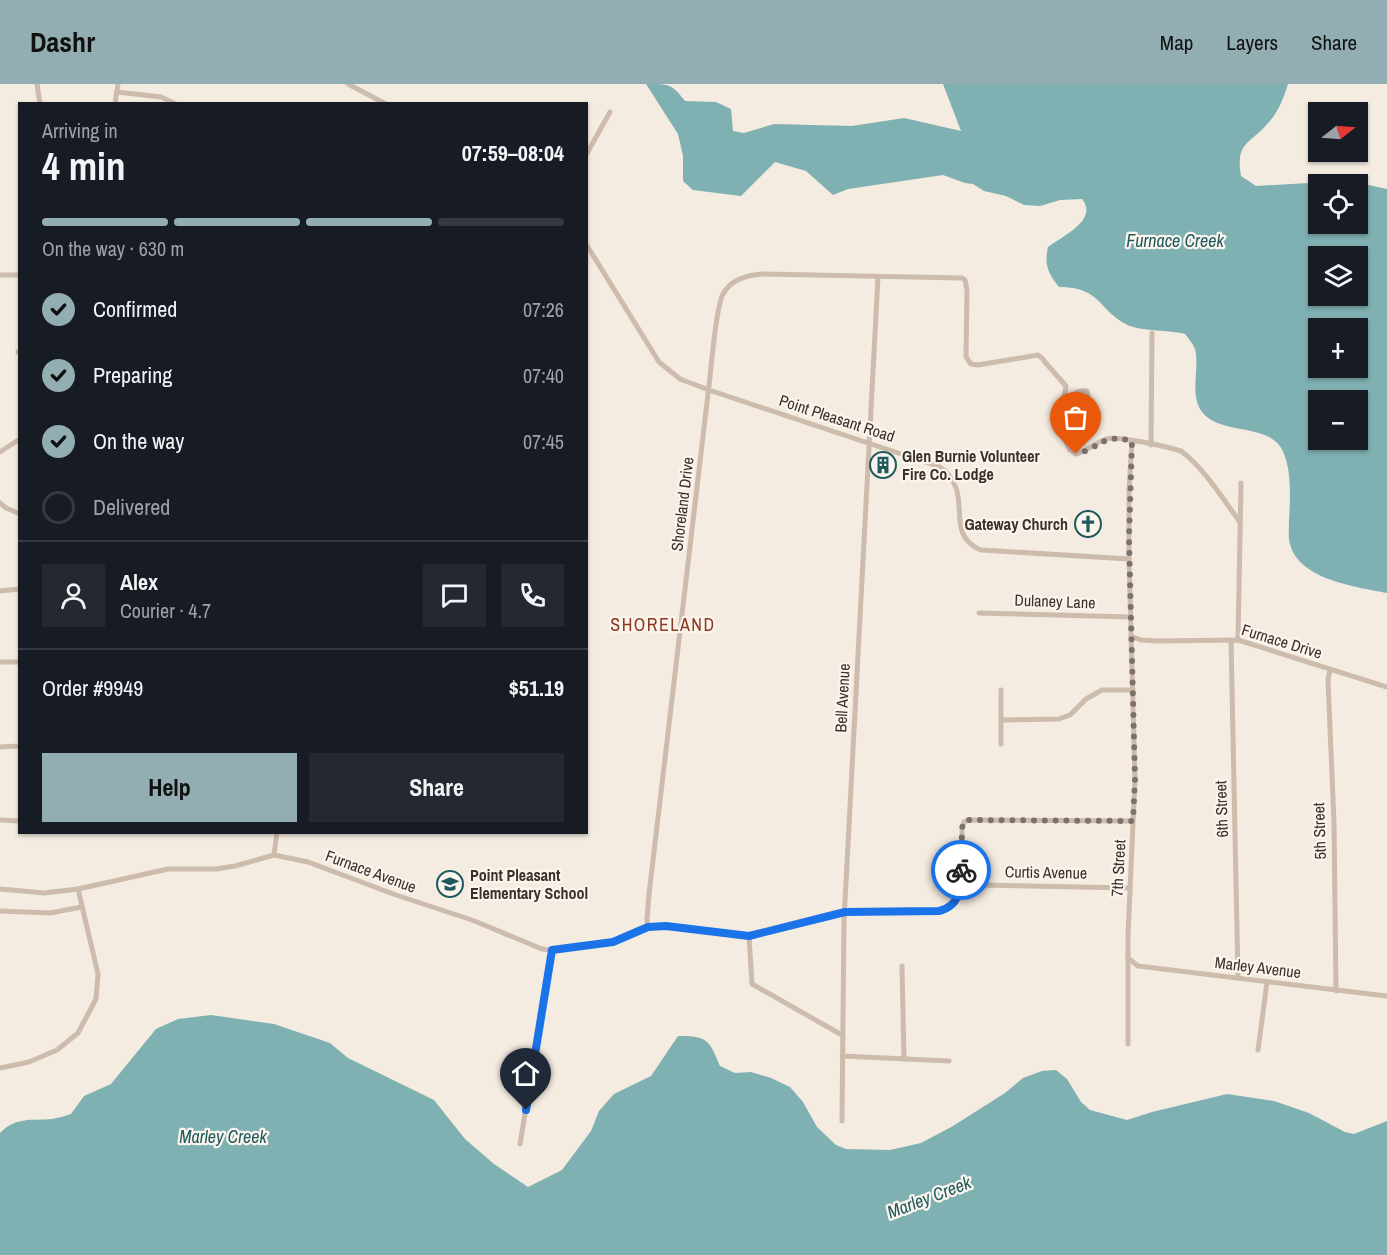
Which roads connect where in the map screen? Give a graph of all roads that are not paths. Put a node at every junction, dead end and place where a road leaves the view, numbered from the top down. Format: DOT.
graph roads {
  1 [pos="37,84"];
  2 [pos="118,84"];
  3 [pos="348,84"];
  4 [pos="117,92"];
  5 [pos="40,102"];
  6 [pos="115,102"];
  7 [pos="172,102"];
  8 [pos="382,102"];
  9 [pos="610,112"];
  10 [pos="588,151"];
  11 [pos="588,247"];
  12 [pos="18,274"];
  13 [pos="0,275"];
  14 [pos="878,277"];
  15 [pos="1152,333"];
  16 [pos="709,390"];
  17 [pos="1062,409"];
  18 [pos="18,440"];
  19 [pos="1132,441"];
  20 [pos="870,442"];
  21 [pos="1151,445"];
  22 [pos="1070,450"];
  23 [pos="0,452"];
  24 [pos="1241,483"];
  25 [pos="0,503"];
  26 [pos="18,513"];
  27 [pos="1240,522"];
  28 [pos="1130,559"];
  29 [pos="18,589"];
  30 [pos="0,591"];
  31 [pos="979,613"];
  32 [pos="1131,617"];
  33 [pos="1131,636"];
  34 [pos="1231,640"];
  35 [pos="1238,640"];
  36 [pos="0,662"];
  37 [pos="18,662"];
  38 [pos="1330,670"];
  39 [pos="1387,687"];
  40 [pos="1001,690"];
  41 [pos="1133,690"];
  42 [pos="1002,720"];
  43 [pos="1001,744"];
  44 [pos="18,746"];
  45 [pos="0,747"];
  46 [pos="0,820"];
  47 [pos="18,821"];
  48 [pos="1133,821"];
  49 [pos="277,834"];
  50 [pos="274,855"];
  51 [pos="962,887"];
  52 [pos="1130,888"];
  53 [pos="0,889"];
  54 [pos="78,889"];
  55 [pos="82,907"];
  56 [pos="0,911"];
  57 [pos="845,912"];
  58 [pos="648,927"];
  59 [pos="749,936"];
  60 [pos="552,950"];
  61 [pos="1128,958"];
  62 [pos="902,966"];
  63 [pos="1238,978"];
  64 [pos="1267,982"];
  65 [pos="1336,991"];
  66 [pos="1387,996"];
  67 [pos="842,1035"];
  68 [pos="1128,1044"];
  69 [pos="1258,1050"];
  70 [pos="842,1056"];
  71 [pos="904,1059"];
  72 [pos="949,1061"];
  73 [pos="0,1068"];
  74 [pos="842,1121"];
  75 [pos="520,1144"];
  1 -- 5 [label="street"];
  2 -- 4 [label="street"];
  3 -- 8 [label="street"];
  4 -- 6 [label="street"];
  4 -- 7 [label="street"];
  9 -- 10 [label="street"];
  11 -- 16 [label="street, Point Pleasant Road"];
  12 -- 13 [label="street"];
  14 -- 16 [label="street, Shoreland Drive"];
  14 -- 17 [label="street, Shoreland Drive"];
  14 -- 20 [label="street, Bell Avenue"];
  15 -- 21 [label="street"];
  16 -- 20 [label="street, Point Pleasant Road"];
  16 -- 58 [label="street, Shoreland Drive"];
  17 -- 22 [label="street"];
  17 -- 22 [label="street"];
  18 -- 23 [label="street"];
  19 -- 21 [label="street"];
  19 -- 22 [label="street"];
  19 -- 28 [label="street, 7th Street"];
  20 -- 28 [label="street, Point Pleasant Road"];
  20 -- 57 [label="street, Bell Avenue"];
  21 -- 27 [label="street"];
  24 -- 27 [label="street"];
  25 -- 26 [label="street"];
  27 -- 35 [label="street"];
  28 -- 32 [label="street, 7th Street"];
  29 -- 30 [label="street"];
  31 -- 32 [label="street, Dulaney Lane"];
  32 -- 33 [label="street, 7th Street"];
  33 -- 34 [label="street, Furnace Drive"];
  33 -- 41 [label="street, 7th Street"];
  34 -- 35 [label="street, Furnace Drive"];
  34 -- 63 [label="street, 6th Street"];
  35 -- 38 [label="street, Furnace Drive"];
  36 -- 37 [label="street"];
  38 -- 39 [label="street, Furnace Drive"];
  38 -- 65 [label="street, 5th Street"];
  40 -- 42 [label="street"];
  41 -- 42 [label="street"];
  41 -- 48 [label="street, 7th Street"];
  42 -- 43 [label="street"];
  44 -- 45 [label="street"];
  46 -- 47 [label="street"];
  48 -- 51 [label="street"];
  48 -- 52 [label="street, 7th Street"];
  49 -- 50 [label="street"];
  50 -- 54 [label="street, Furnace Avenue"];
  50 -- 60 [label="street, Furnace Avenue"];
  51 -- 52 [label="street, Curtis Avenue"];
  51 -- 57 [label="street, Furnace Avenue"];
  52 -- 61 [label="street, 7th Street"];
  53 -- 54 [label="street, Furnace Avenue"];
  54 -- 55 [label="street"];
  55 -- 56 [label="street"];
  55 -- 73 [label="street"];
  57 -- 59 [label="street, Furnace Avenue"];
  57 -- 67 [label="street, Bell Avenue"];
  58 -- 59 [label="street, Furnace Avenue"];
  58 -- 60 [label="street, Furnace Avenue"];
  59 -- 67 [label="street"];
  60 -- 75 [label="street"];
  61 -- 63 [label="street, Marley Avenue"];
  61 -- 68 [label="street, 7th Street"];
  62 -- 71 [label="street"];
  63 -- 64 [label="street, Marley Avenue"];
  64 -- 65 [label="street, Marley Avenue"];
  64 -- 69 [label="street"];
  65 -- 66 [label="street, Marley Avenue"];
  67 -- 70 [label="street, Bell Avenue"];
  70 -- 71 [label="street"];
  70 -- 74 [label="street, Bell Avenue"];
  71 -- 72 [label="street"];
}
